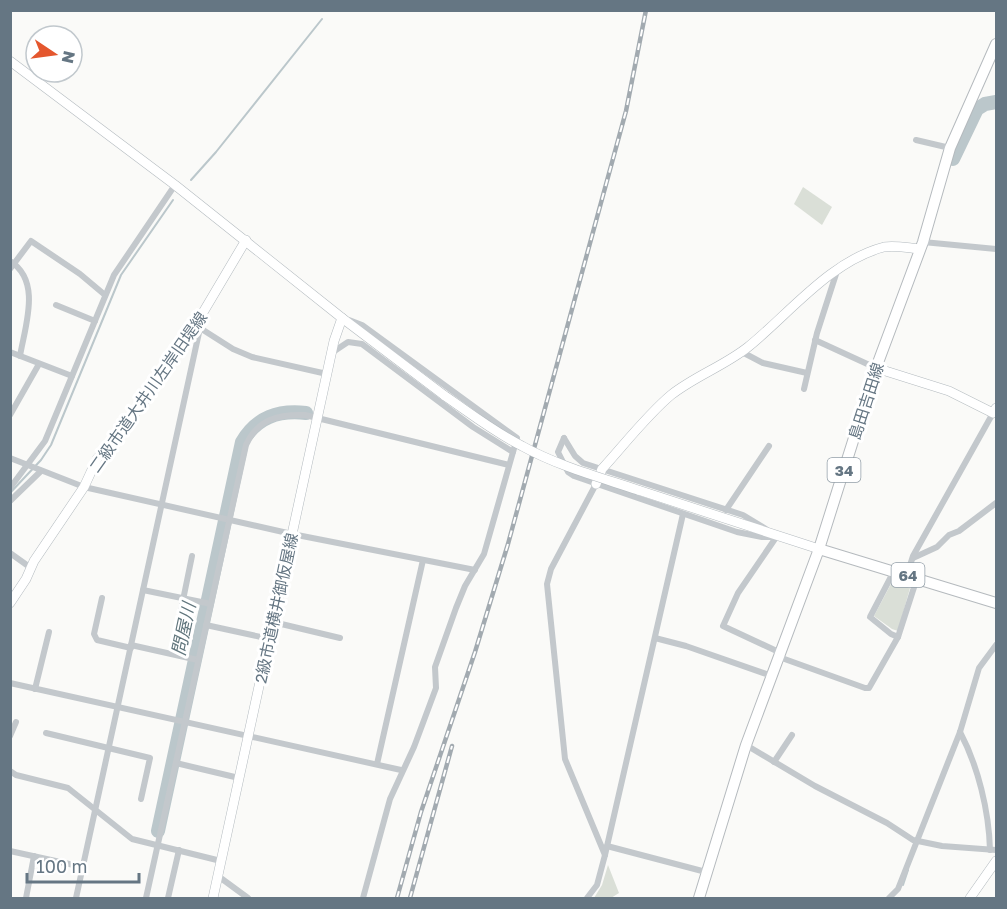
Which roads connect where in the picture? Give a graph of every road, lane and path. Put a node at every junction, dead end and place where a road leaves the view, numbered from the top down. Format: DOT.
graph roads {
  1 [pos="996,44"];
  2 [pos="10,61"];
  3 [pos="916,140"];
  4 [pos="950,148"];
  5 [pos="176,185"];
  6 [pos="246,240"];
  7 [pos="921,245"];
  8 [pos="996,249"];
  9 [pos="12,264"];
  10 [pos="837,271"];
  11 [pos="105,295"];
  12 [pos="56,305"];
  13 [pos="342,318"];
  14 [pos="95,321"];
  15 [pos="198,327"];
  16 [pos="815,340"];
  17 [pos="10,352"];
  18 [pos="742,352"];
  19 [pos="331,354"];
  20 [pos="20,356"];
  21 [pos="39,364"];
  22 [pos="876,368"];
  23 [pos="807,373"];
  24 [pos="327,374"];
  25 [pos="72,376"];
  26 [pos="804,389"];
  27 [pos="995,412"];
  28 [pos="10,415"];
  29 [pos="318,418"];
  30 [pos="769,446"];
  31 [pos="513,452"];
  32 [pos="10,458"];
  33 [pos="28,465"];
  34 [pos="509,465"];
  35 [pos="602,469"];
  36 [pos="40,470"];
  37 [pos="596,484"];
  38 [pos="84,487"];
  39 [pos="10,488"];
  40 [pos="10,501"];
  41 [pos="996,503"];
  42 [pos="162,504"];
  43 [pos="726,510"];
  44 [pos="682,514"];
  45 [pos="230,519"];
  46 [pos="292,534"];
  47 [pos="777,536"];
  48 [pos="819,549"];
  49 [pos="10,553"];
  50 [pos="192,556"];
  51 [pos="912,559"];
  52 [pos="423,560"];
  53 [pos="31,568"];
  54 [pos="475,570"];
  55 [pos="894,571"];
  56 [pos="912,577"];
  57 [pos="143,590"];
  58 [pos="102,598"];
  59 [pos="184,598"];
  60 [pos="10,603"];
  61 [pos="996,603"];
  62 [pos="211,604"];
  63 [pos="273,622"];
  64 [pos="206,625"];
  65 [pos="50,632"];
  66 [pos="898,637"];
  67 [pos="340,638"];
  68 [pos="655,638"];
  69 [pos="270,639"];
  70 [pos="996,645"];
  71 [pos="131,646"];
  72 [pos="172,654"];
  73 [pos="780,655"];
  74 [pos="198,660"];
  75 [pos="772,676"];
  76 [pos="10,683"];
  77 [pos="35,689"];
  78 [pos="118,707"];
  79 [pos="16,722"];
  80 [pos="185,722"];
  81 [pos="960,732"];
  82 [pos="46,733"];
  83 [pos="792,735"];
  84 [pos="10,736"];
  85 [pos="248,736"];
  86 [pos="746,745"];
  87 [pos="109,748"];
  88 [pos="774,762"];
  89 [pos="176,763"];
  90 [pos="377,764"];
  91 [pos="401,770"];
  92 [pos="10,771"];
  93 [pos="239,778"];
  94 [pos="141,799"];
  95 [pos="95,810"];
  96 [pos="916,841"];
  97 [pos="158,845"];
  98 [pos="607,846"];
  99 [pos="179,850"];
  100 [pos="993,850"];
  101 [pos="10,851"];
  102 [pos="605,855"];
  103 [pos="34,856"];
  104 [pos="221,861"];
  105 [pos="996,861"];
  106 [pos="83,867"];
  107 [pos="706,872"];
  108 [pos="218,876"];
  109 [pos="26,898"];
  110 [pos="76,898"];
  111 [pos="146,898"];
  112 [pos="168,898"];
  113 [pos="213,898"];
  114 [pos="248,898"];
  115 [pos="363,898"];
  116 [pos="587,898"];
  117 [pos="699,898"];
  118 [pos="889,898"];
  119 [pos="970,898"];
  1 -- 4 [label="main road, 島田吉田線 / 34"];
  2 -- 5 [label="street"];
  3 -- 4 [label="street"];
  4 -- 7 [label="main road, 島田吉田線 / 34"];
  5 -- 6 [label="street"];
  5 -- 11 [label="street"];
  6 -- 13 [label="street"];
  6 -- 15 [label="street, 二級市道大井川左岸旧堤線"];
  7 -- 8 [label="street"];
  7 -- 10 [label="street"];
  7 -- 22 [label="main road, 島田吉田線 / 34"];
  9 -- 11 [label="street"];
  9 -- 20 [label="street"];
  10 -- 16 [label="street"];
  10 -- 18 [label="street"];
  11 -- 14 [label="street"];
  12 -- 14 [label="street"];
  13 -- 19 [label="street, 2級市道横井御仮屋線"];
  13 -- 31 [label="street"];
  13 -- 47 [label="street, bridge"];
  14 -- 25 [label="street"];
  15 -- 24 [label="street"];
  15 -- 38 [label="street, 二級市道大井川左岸旧堤線"];
  15 -- 42 [label="street"];
  16 -- 22 [label="street"];
  16 -- 23 [label="street"];
  17 -- 20 [label="street"];
  18 -- 23 [label="street"];
  18 -- 35 [label="street"];
  19 -- 24 [label="street, 2級市道横井御仮屋線"];
  19 -- 31 [label="street"];
  20 -- 21 [label="street"];
  21 -- 25 [label="street"];
  21 -- 28 [label="street"];
  22 -- 27 [label="street"];
  22 -- 48 [label="main road, 島田吉田線 / 34"];
  23 -- 26 [label="street"];
  24 -- 29 [label="street, 2級市道横井御仮屋線"];
  25 -- 33 [label="street"];
  27 -- 51 [label="street"];
  29 -- 34 [label="street"];
  29 -- 45 [label="street"];
  29 -- 46 [label="street, 2級市道横井御仮屋線"];
  30 -- 43 [label="street"];
  31 -- 34 [label="street"];
  32 -- 33 [label="street"];
  33 -- 36 [label="street"];
  33 -- 39 [label="street"];
  34 -- 54 [label="street"];
  35 -- 37 [label="street"];
  35 -- 37 [label="street"];
  35 -- 43 [label="street"];
  36 -- 38 [label="street"];
  36 -- 40 [label="street"];
  37 -- 44 [label="street"];
  37 -- 102 [label="street"];
  38 -- 42 [label="street"];
  38 -- 53 [label="street, 二級市道大井川左岸旧堤線"];
  41 -- 51 [label="street"];
  42 -- 45 [label="street"];
  42 -- 57 [label="street"];
  43 -- 47 [label="street"];
  44 -- 47 [label="street"];
  44 -- 68 [label="street"];
  45 -- 46 [label="street"];
  45 -- 62 [label="street"];
  46 -- 52 [label="street"];
  46 -- 63 [label="street, 2級市道横井御仮屋線"];
  47 -- 48 [label="street"];
  47 -- 73 [label="street"];
  48 -- 55 [label="main road, 64"];
  48 -- 73 [label="main road, 島田吉田線 / 34"];
  49 -- 53 [label="street"];
  50 -- 59 [label="street"];
  51 -- 56 [label="street"];
  52 -- 54 [label="street"];
  52 -- 90 [label="street"];
  53 -- 60 [label="street, 二級市道大井川左岸旧堤線"];
  54 -- 91 [label="street"];
  55 -- 56 [label="main road, 64"];
  55 -- 66 [label="street"];
  56 -- 61 [label="main road, 64"];
  56 -- 66 [label="street"];
  57 -- 59 [label="street"];
  57 -- 71 [label="street"];
  58 -- 71 [label="street"];
  59 -- 62 [label="street"];
  59 -- 72 [label="street"];
  62 -- 64 [label="street"];
  63 -- 67 [label="street"];
  63 -- 69 [label="street, 2級市道横井御仮屋線"];
  64 -- 69 [label="street"];
  64 -- 74 [label="street"];
  65 -- 77 [label="street"];
  66 -- 73 [label="street"];
  68 -- 75 [label="street"];
  68 -- 98 [label="street"];
  69 -- 85 [label="street, 2級市道横井御仮屋線"];
  70 -- 81 [label="street"];
  71 -- 72 [label="street"];
  71 -- 78 [label="street"];
  72 -- 74 [label="street"];
  73 -- 75 [label="main road, 島田吉田線 / 34"];
  74 -- 80 [label="street"];
  75 -- 86 [label="main road, 島田吉田線 / 34"];
  76 -- 77 [label="street"];
  77 -- 78 [label="street"];
  78 -- 80 [label="street"];
  78 -- 87 [label="street"];
  79 -- 84 [label="street"];
  80 -- 85 [label="street"];
  80 -- 89 [label="street"];
  81 -- 96 [label="street"];
  81 -- 100 [label="street"];
  82 -- 87 [label="street"];
  83 -- 88 [label="street"];
  85 -- 90 [label="street"];
  85 -- 93 [label="street, 2級市道横井御仮屋線"];
  86 -- 88 [label="street"];
  86 -- 107 [label="main road, 島田吉田線 / 34"];
  87 -- 94 [label="street"];
  87 -- 95 [label="street"];
  88 -- 96 [label="street"];
  89 -- 93 [label="street"];
  89 -- 97 [label="street"];
  90 -- 91 [label="street"];
  91 -- 115 [label="street"];
  92 -- 95 [label="street"];
  93 -- 104 [label="street, 2級市道横井御仮屋線"];
  95 -- 97 [label="street"];
  95 -- 106 [label="street"];
  96 -- 100 [label="street"];
  96 -- 118 [label="street"];
  97 -- 99 [label="street"];
  97 -- 111 [label="street"];
  98 -- 102 [label="street"];
  98 -- 107 [label="street"];
  99 -- 104 [label="street"];
  99 -- 112 [label="street"];
  101 -- 103 [label="street"];
  102 -- 116 [label="street"];
  103 -- 106 [label="street"];
  103 -- 109 [label="street"];
  104 -- 108 [label="street, 2級市道横井御仮屋線"];
  105 -- 119 [label="street"];
  106 -- 110 [label="street"];
  107 -- 117 [label="main road, 島田吉田線 / 34"];
  108 -- 113 [label="street, 2級市道横井御仮屋線"];
  108 -- 114 [label="street"];
}
